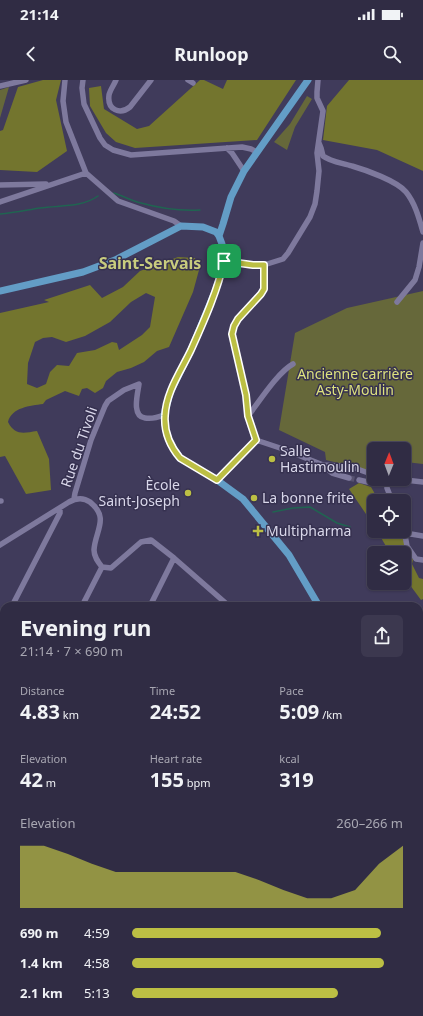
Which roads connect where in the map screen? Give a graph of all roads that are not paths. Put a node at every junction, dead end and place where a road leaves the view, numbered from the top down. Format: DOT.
graph roads {
  1 [pos="26,80"];
  2 [pos="65,80"];
  3 [pos="83,80"];
  4 [pos="116,80"];
  5 [pos="151,80"];
  6 [pos="308,80"];
  7 [pos="318,80"];
  8 [pos="11,81"];
  9 [pos="0,86"];
  10 [pos="319,143"];
  11 [pos="227,148"];
  12 [pos="257,152"];
  13 [pos="244,171"];
  14 [pos="86,173"];
  15 [pos="57,183"];
  16 [pos="0,185"];
  17 [pos="0,202"];
  18 [pos="181,226"];
  19 [pos="423,232"];
  20 [pos="219,236"];
  21 [pos="423,243"];
  22 [pos="224,261"];
  23 [pos="264,265"];
  24 [pos="0,291"];
  25 [pos="398,302"];
  26 [pos="293,364"];
  27 [pos="164,415"];
  28 [pos="248,416"];
  29 [pos="256,440"];
  30 [pos="323,465"];
  31 [pos="340,466"];
  32 [pos="349,466"];
  33 [pos="367,472"];
  34 [pos="349,478"];
  35 [pos="217,480"];
  36 [pos="359,480"];
  37 [pos="411,481"];
  38 [pos="367,482"];
  39 [pos="423,482"];
  40 [pos="74,499"];
  41 [pos="60,508"];
  42 [pos="411,533"];
  43 [pos="423,536"];
  44 [pos="405,538"];
  45 [pos="0,545"];
  46 [pos="174,558"];
  47 [pos="423,560"];
  48 [pos="102,567"];
  49 [pos="14,602"];
  50 [pos="84,602"];
  51 [pos="152,602"];
  52 [pos="224,602"];
  53 [pos="316,602"];
  1 -- 8 [label="street"];
  2 -- 14 [label="street"];
  3 -- 11 [label="street"];
  4 -- 5 [label="street"];
  6 -- 12 [label="main road"];
  7 -- 10 [label="street"];
  8 -- 9 [label="street"];
  10 -- 19 [label="street"];
  10 -- 23 [label="street"];
  11 -- 12 [label="street"];
  11 -- 13 [label="street"];
  12 -- 13 [label="main road"];
  13 -- 20 [label="main road"];
  14 -- 15 [label="street"];
  14 -- 18 [label="street"];
  15 -- 16 [label="street"];
  15 -- 17 [label="street"];
  18 -- 20 [label="main road"];
  18 -- 24 [label="main road"];
  20 -- 22 [label="main road"];
  21 -- 25 [label="street"];
  22 -- 23 [label="street"];
  22 -- 27 [label="main road"];
  23 -- 28 [label="street"];
  26 -- 28 [label="street"];
  27 -- 35 [label="main road"];
  27 -- 40 [label="street, Rue du Tivoli"];
  28 -- 29 [label="street"];
  29 -- 30 [label="street"];
  29 -- 35 [label="street"];
  30 -- 31 [label="street"];
  30 -- 34 [label="street"];
  32 -- 33 [label="street"];
  35 -- 53 [label="main road"];
  36 -- 38 [label="street"];
  37 -- 39 [label="street"];
  40 -- 41 [label="street"];
  40 -- 48 [label="street"];
  41 -- 45 [label="street"];
  41 -- 49 [label="street"];
  42 -- 43 [label="street"];
  44 -- 47 [label="street"];
  46 -- 48 [label="street"];
  46 -- 51 [label="street"];
  46 -- 52 [label="street"];
  48 -- 50 [label="street"];
}
